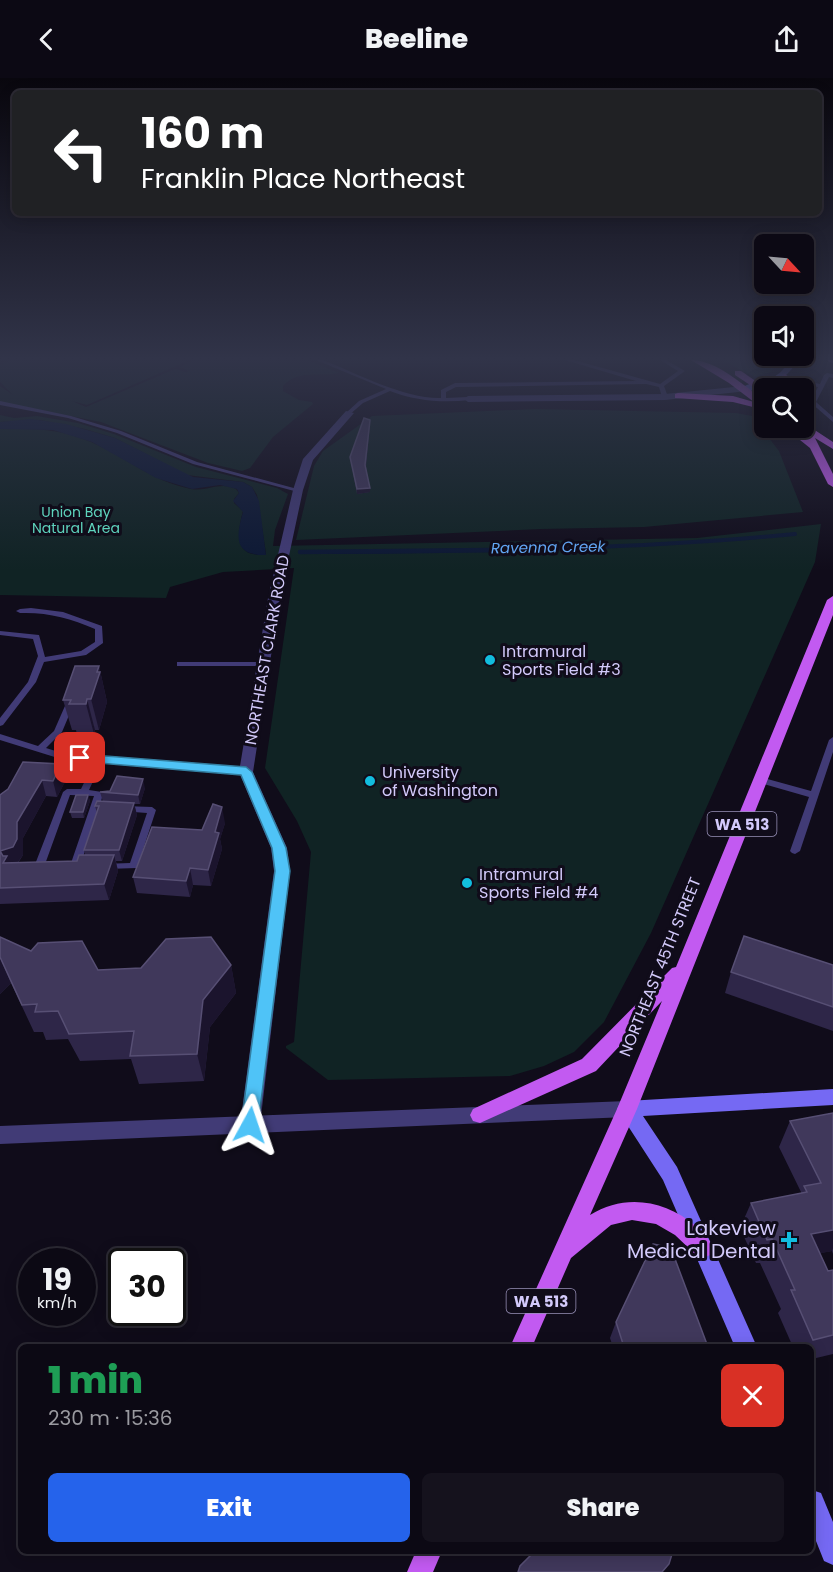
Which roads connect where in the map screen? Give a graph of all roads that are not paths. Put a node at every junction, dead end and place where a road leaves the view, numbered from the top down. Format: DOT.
graph roads {
  1 [pos="111,430"];
  2 [pos="334,430"];
  3 [pos="814,433"];
  4 [pos="802,438"];
  5 [pos="810,438"];
  6 [pos="832,446"];
  7 [pos="814,448"];
  8 [pos="833,484"];
  9 [pos="298,490"];
  10 [pos="833,600"];
  11 [pos="20,611"];
  12 [pos="829,620"];
  13 [pos="0,633"];
  14 [pos="40,660"];
  15 [pos="180,664"];
  16 [pos="262,664"];
  17 [pos="76,689"];
  18 [pos="0,723"];
  19 [pos="0,737"];
  20 [pos="832,743"];
  21 [pos="39,750"];
  22 [pos="98,761"];
  23 [pos="246,772"];
  24 [pos="760,780"];
  25 [pos="84,792"];
  26 [pos="814,795"];
  27 [pos="95,807"];
  28 [pos="106,808"];
  29 [pos="118,808"];
  30 [pos="795,851"];
  31 [pos="63,866"];
  32 [pos="75,866"];
  33 [pos="87,866"];
  34 [pos="98,866"];
  35 [pos="51,867"];
  36 [pos="684,967"];
  37 [pos="833,1097"];
  38 [pos="627,1108"];
  39 [pos="480,1115"];
  40 [pos="250,1125"];
  41 [pos="0,1135"];
  42 [pos="703,1248"];
  43 [pos="562,1255"];
  44 [pos="522,1344"];
  45 [pos="745,1344"];
  46 [pos="814,1507"];
  47 [pos="833,1552"];
  48 [pos="428,1554"];
  49 [pos="420,1572"];
  1 -- 9 [label="lane"];
  2 -- 9 [label="street, NORTHEAST CLARK ROAD"];
  3 -- 6 [label="main road"];
  4 -- 7 [label="main road"];
  5 -- 7 [label="main road"];
  7 -- 8 [label="main road"];
  9 -- 16 [label="street, NORTHEAST CLARK ROAD"];
  10 -- 12 [label="main road, NORTHEAST 45TH STREET / WA 513"];
  11 -- 14 [label="lane"];
  12 -- 24 [label="main road, NORTHEAST 45TH STREET / WA 513"];
  13 -- 14 [label="lane"];
  14 -- 18 [label="lane"];
  15 -- 16 [label="lane"];
  16 -- 23 [label="street, NORTHEAST CLARK ROAD"];
  17 -- 21 [label="lane"];
  19 -- 21 [label="lane"];
  20 -- 26 [label="lane"];
  21 -- 22 [label="lane"];
  22 -- 23 [label="lane"];
  22 -- 25 [label="lane"];
  23 -- 40 [label="street"];
  24 -- 26 [label="lane"];
  24 -- 36 [label="main road, NORTHEAST 45TH STREET / WA 513"];
  25 -- 27 [label="lane"];
  25 -- 35 [label="lane"];
  26 -- 30 [label="lane"];
  27 -- 28 [label="lane"];
  27 -- 32 [label="lane"];
  29 -- 34 [label="lane"];
  31 -- 32 [label="lane"];
  32 -- 33 [label="lane"];
  36 -- 38 [label="main road, NORTHEAST 45TH STREET / WA 513"];
  36 -- 39 [label="main road"];
  37 -- 38 [label="main road"];
  38 -- 39 [label="street"];
  38 -- 42 [label="main road"];
  38 -- 43 [label="main road, NORTHEAST 45TH STREET / WA 513"];
  39 -- 40 [label="street"];
  40 -- 41 [label="street"];
  42 -- 43 [label="main road"];
  42 -- 45 [label="main road"];
  43 -- 44 [label="main road, NORTHEAST 45TH STREET / WA 513"];
  46 -- 47 [label="main road"];
  48 -- 49 [label="main road"];
}
